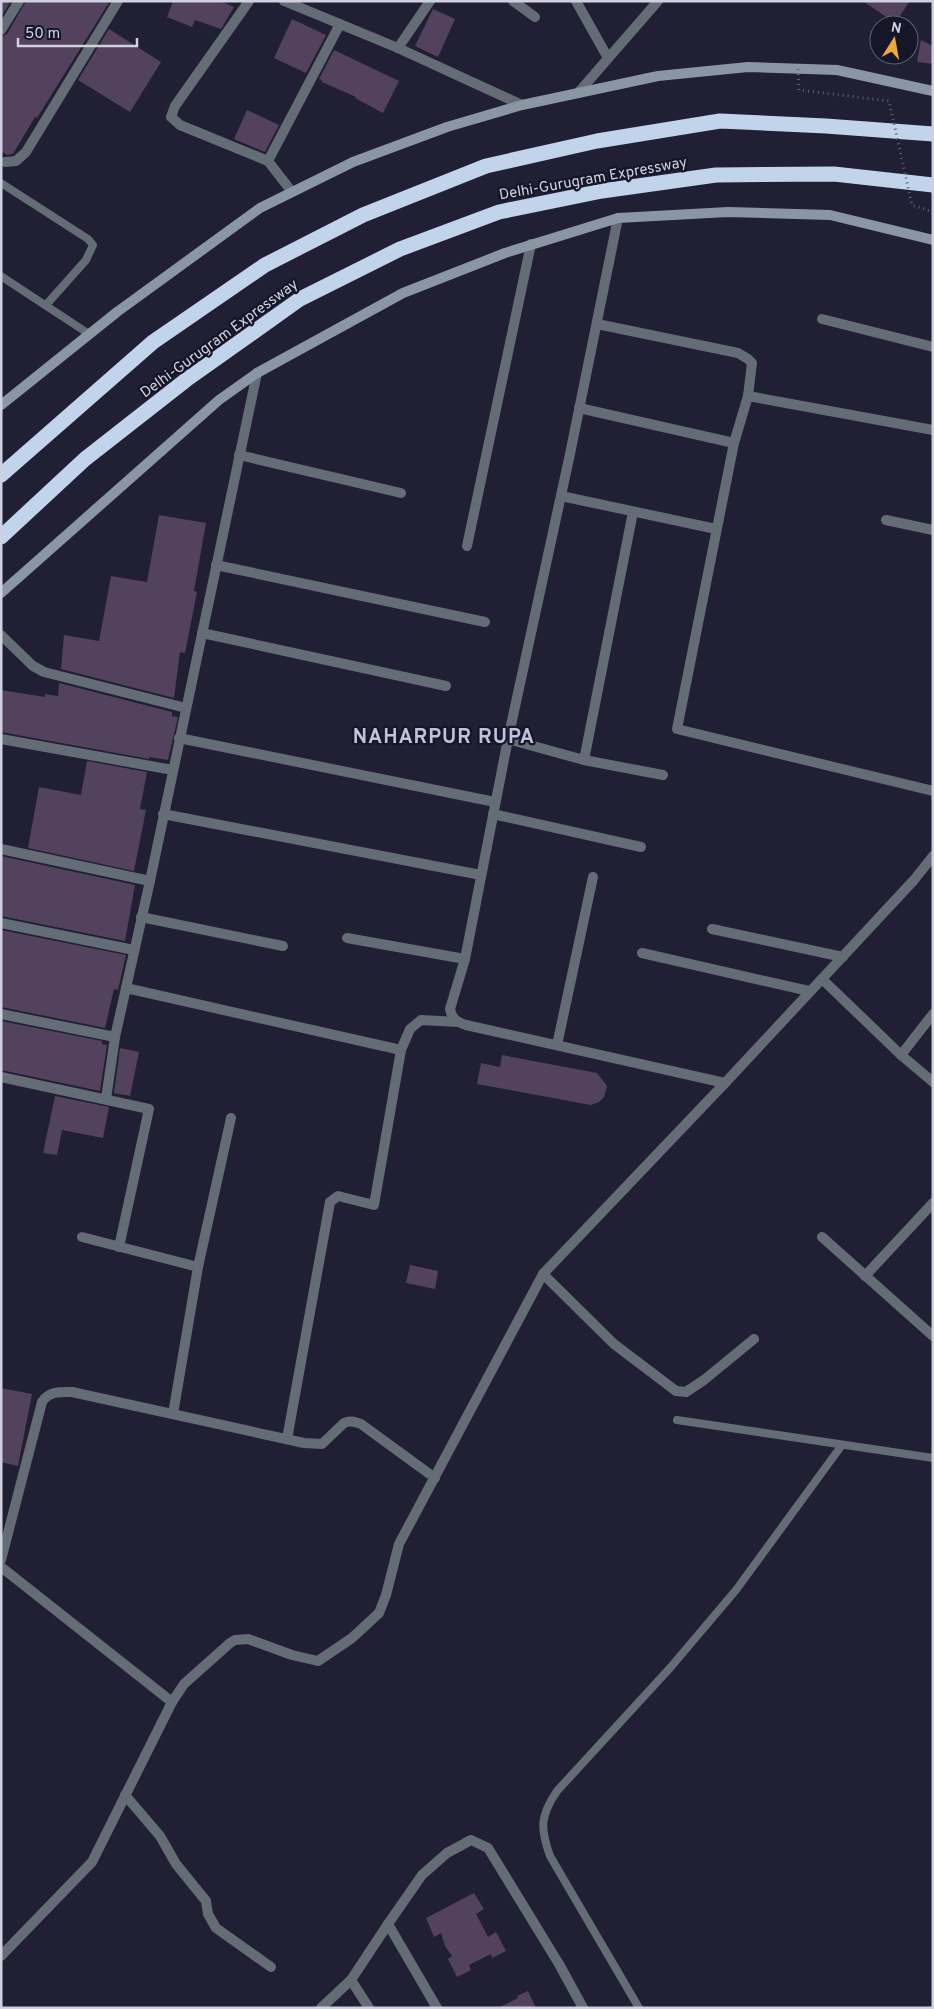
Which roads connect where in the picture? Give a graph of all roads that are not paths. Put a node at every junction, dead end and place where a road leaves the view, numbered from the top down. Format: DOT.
graph roads {
  1 [pos="19,1"];
  2 [pos="118,1"];
  3 [pos="249,1"];
  4 [pos="284,1"];
  5 [pos="430,1"];
  6 [pos="513,1"];
  7 [pos="576,1"];
  8 [pos="658,1"];
  9 [pos="535,17"];
  10 [pos="340,24"];
  11 [pos="1,30"];
  12 [pos="398,48"];
  13 [pos="608,58"];
  14 [pos="933,91"];
  15 [pos="578,93"];
  16 [pos="522,105"];
  17 [pos="933,134"];
  18 [pos="268,161"];
  19 [pos="5,162"];
  20 [pos="1,183"];
  21 [pos="933,185"];
  22 [pos="292,192"];
  23 [pos="618,218"];
  24 [pos="933,240"];
  25 [pos="531,244"];
  26 [pos="1,276"];
  27 [pos="46,306"];
  28 [pos="822,319"];
  29 [pos="596,324"];
  30 [pos="89,334"];
  31 [pos="933,347"];
  32 [pos="257,374"];
  33 [pos="748,396"];
  34 [pos="1,405"];
  35 [pos="579,408"];
  36 [pos="933,430"];
  37 [pos="734,444"];
  38 [pos="239,455"];
  39 [pos="1,475"];
  40 [pos="401,493"];
  41 [pos="560,496"];
  42 [pos="633,512"];
  43 [pos="886,520"];
  44 [pos="716,529"];
  45 [pos="933,530"];
  46 [pos="1,537"];
  47 [pos="466,546"];
  48 [pos="216,565"];
  49 [pos="1,593"];
  50 [pos="485,622"];
  51 [pos="202,633"];
  52 [pos="1,635"];
  53 [pos="446,686"];
  54 [pos="186,708"];
  55 [pos="179,738"];
  56 [pos="1,740"];
  57 [pos="508,740"];
  58 [pos="584,760"];
  59 [pos="173,770"];
  60 [pos="663,775"];
  61 [pos="933,791"];
  62 [pos="495,802"];
  63 [pos="163,814"];
  64 [pos="493,814"];
  65 [pos="641,847"];
  66 [pos="1,849"];
  67 [pos="933,856"];
  68 [pos="481,875"];
  69 [pos="593,877"];
  70 [pos="150,881"];
  71 [pos="141,917"];
  72 [pos="1,923"];
  73 [pos="712,929"];
  74 [pos="347,938"];
  75 [pos="283,946"];
  76 [pos="134,950"];
  77 [pos="642,953"];
  78 [pos="843,957"];
  79 [pos="465,959"];
  80 [pos="822,979"];
  81 [pos="126,988"];
  82 [pos="809,991"];
  83 [pos="1,1014"];
  84 [pos="933,1014"];
  85 [pos="458,1022"];
  86 [pos="115,1037"];
  87 [pos="557,1045"];
  88 [pos="401,1050"];
  89 [pos="902,1055"];
  90 [pos="1,1077"];
  91 [pos="933,1082"];
  92 [pos="725,1083"];
  93 [pos="106,1099"];
  94 [pos="231,1118"];
  95 [pos="933,1203"];
  96 [pos="82,1237"];
  97 [pos="822,1237"];
  98 [pos="119,1247"];
  99 [pos="198,1267"];
  100 [pos="543,1274"];
  101 [pos="866,1276"];
  102 [pos="933,1336"];
  103 [pos="754,1339"];
  104 [pos="173,1414"];
  105 [pos="677,1420"];
  106 [pos="287,1439"];
  107 [pos="842,1445"];
  108 [pos="933,1458"];
  109 [pos="435,1478"];
  110 [pos="1,1560"];
  111 [pos="1,1567"];
  112 [pos="172,1702"];
  113 [pos="125,1795"];
  114 [pos="388,1924"];
  115 [pos="1,1956"];
  116 [pos="271,1967"];
  117 [pos="351,1980"];
  118 [pos="321,2008"];
  119 [pos="369,2008"];
  120 [pos="436,2008"];
  121 [pos="583,2008"];
  122 [pos="639,2008"];
  1 -- 11 [label="street"];
  2 -- 19 [label="street"];
  3 -- 18 [label="street"];
  4 -- 10 [label="street"];
  5 -- 12 [label="street"];
  6 -- 9 [label="street"];
  7 -- 13 [label="street"];
  8 -- 13 [label="street"];
  10 -- 12 [label="street"];
  10 -- 18 [label="street"];
  12 -- 16 [label="street"];
  13 -- 15 [label="street"];
  14 -- 15 [label="main road"];
  15 -- 16 [label="main road"];
  16 -- 22 [label="main road"];
  17 -- 39 [label="highway, Delhi-Gurugram Expressway"];
  18 -- 22 [label="street"];
  20 -- 27 [label="lane"];
  21 -- 46 [label="highway, Delhi-Gurugram Expressway"];
  22 -- 30 [label="main road"];
  23 -- 24 [label="main road"];
  23 -- 25 [label="main road"];
  23 -- 29 [label="street"];
  25 -- 32 [label="main road"];
  25 -- 47 [label="street"];
  26 -- 27 [label="lane"];
  27 -- 30 [label="lane"];
  28 -- 31 [label="street"];
  29 -- 33 [label="street"];
  29 -- 35 [label="street"];
  30 -- 34 [label="main road"];
  32 -- 38 [label="street"];
  32 -- 49 [label="main road"];
  33 -- 36 [label="street"];
  33 -- 37 [label="street"];
  35 -- 37 [label="street"];
  35 -- 41 [label="street"];
  37 -- 44 [label="street"];
  38 -- 40 [label="street"];
  38 -- 48 [label="street"];
  41 -- 42 [label="street"];
  41 -- 57 [label="street"];
  42 -- 44 [label="street"];
  42 -- 58 [label="street"];
  43 -- 45 [label="street"];
  44 -- 61 [label="street"];
  48 -- 50 [label="street"];
  48 -- 51 [label="street"];
  51 -- 53 [label="street"];
  51 -- 54 [label="street"];
  52 -- 54 [label="street"];
  54 -- 55 [label="street"];
  55 -- 59 [label="street"];
  55 -- 62 [label="street"];
  56 -- 59 [label="street"];
  57 -- 58 [label="street"];
  57 -- 62 [label="street"];
  58 -- 60 [label="street"];
  59 -- 63 [label="street"];
  62 -- 64 [label="street"];
  63 -- 68 [label="street"];
  63 -- 70 [label="street"];
  64 -- 65 [label="street"];
  64 -- 68 [label="street"];
  66 -- 70 [label="street"];
  67 -- 78 [label="street"];
  68 -- 79 [label="street"];
  69 -- 87 [label="street"];
  70 -- 71 [label="street"];
  71 -- 75 [label="street"];
  71 -- 76 [label="street"];
  72 -- 76 [label="street"];
  73 -- 78 [label="street"];
  74 -- 79 [label="street"];
  76 -- 81 [label="street"];
  77 -- 82 [label="street"];
  78 -- 80 [label="street"];
  79 -- 85 [label="street"];
  80 -- 82 [label="street"];
  80 -- 89 [label="street"];
  81 -- 86 [label="street"];
  81 -- 88 [label="street"];
  82 -- 92 [label="street"];
  83 -- 86 [label="street"];
  84 -- 89 [label="street"];
  85 -- 87 [label="street"];
  85 -- 88 [label="street"];
  86 -- 93 [label="street"];
  87 -- 92 [label="street"];
  88 -- 106 [label="street"];
  89 -- 91 [label="street"];
  90 -- 93 [label="street"];
  92 -- 100 [label="street"];
  93 -- 98 [label="street"];
  94 -- 99 [label="street"];
  95 -- 101 [label="street"];
  96 -- 98 [label="street"];
  97 -- 101 [label="street"];
  98 -- 99 [label="street"];
  99 -- 104 [label="street"];
  100 -- 103 [label="street"];
  100 -- 109 [label="street"];
  101 -- 102 [label="street"];
  104 -- 106 [label="street"];
  104 -- 110 [label="street"];
  105 -- 107 [label="lane"];
  106 -- 109 [label="street"];
  107 -- 108 [label="lane"];
  107 -- 122 [label="lane"];
  109 -- 112 [label="street"];
  111 -- 112 [label="street"];
  112 -- 113 [label="street"];
  113 -- 115 [label="street"];
  113 -- 116 [label="street"];
  114 -- 117 [label="street"];
  114 -- 120 [label="street"];
  114 -- 121 [label="street"];
  117 -- 118 [label="street"];
  117 -- 119 [label="street"];
}
